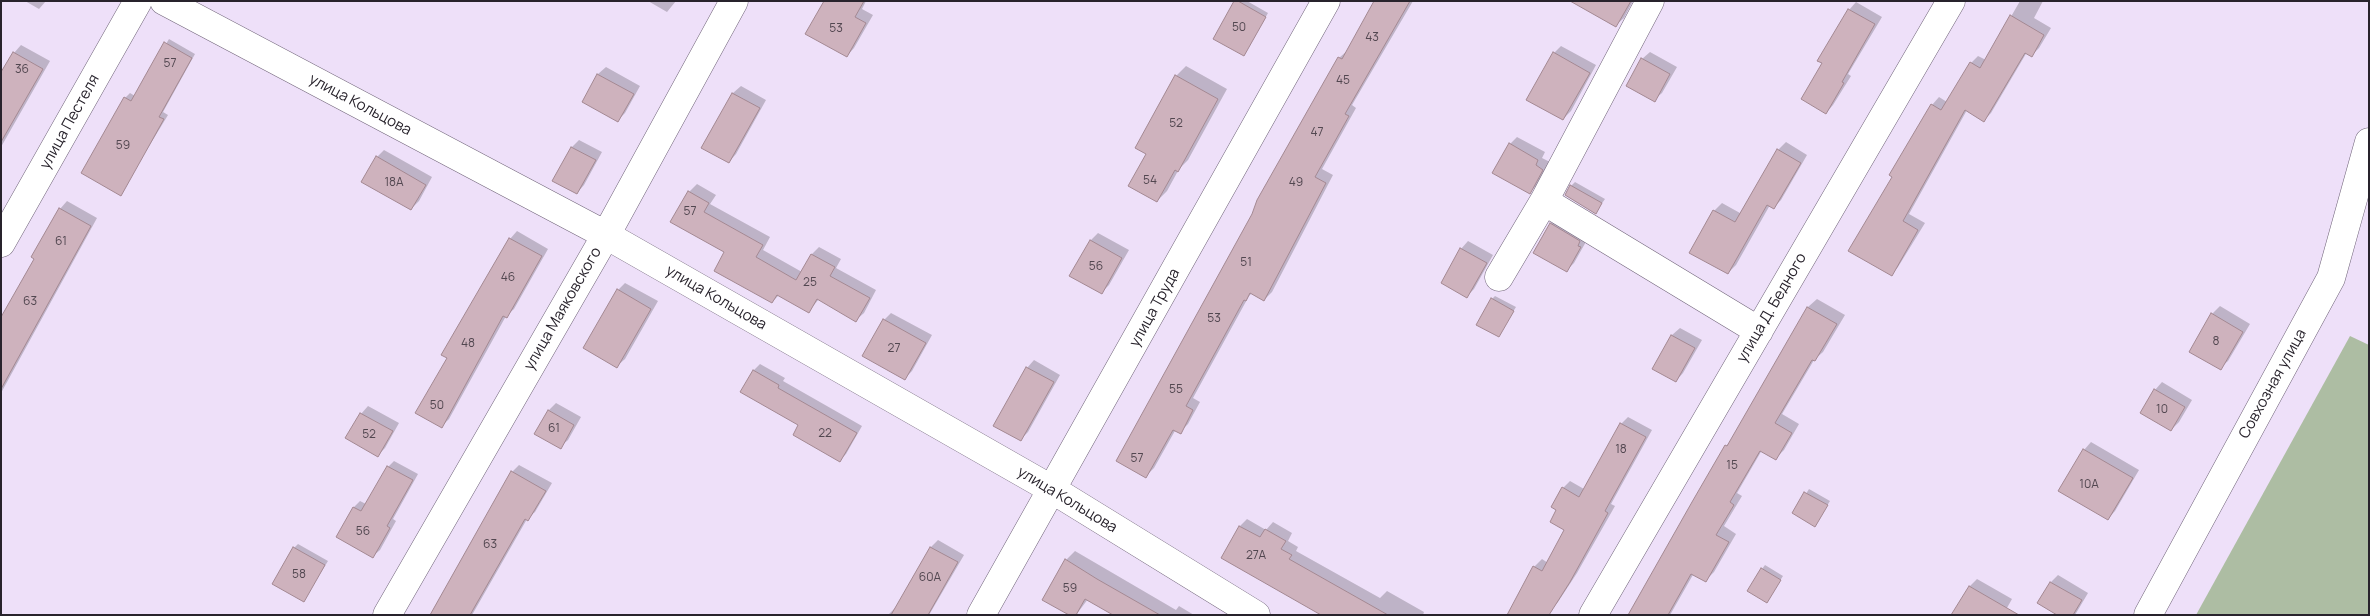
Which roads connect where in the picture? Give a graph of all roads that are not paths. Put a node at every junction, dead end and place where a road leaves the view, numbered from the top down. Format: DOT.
graph roads {
  1 [pos="138,1"];
  2 [pos="164,1"];
  3 [pos="734,1"];
  4 [pos="1326,1"];
  5 [pos="1650,1"];
  6 [pos="1952,1"];
  7 [pos="2369,142"];
  8 [pos="1544,201"];
  9 [pos="606,235"];
  10 [pos="1,243"];
  11 [pos="1499,277"];
  12 [pos="1759,330"];
  13 [pos="1053,490"];
  14 [pos="387,615"];
  15 [pos="981,615"];
  16 [pos="1256,615"];
  17 [pos="1593,615"];
  18 [pos="2148,615"];
  1 -- 10 [label="street, улица Пестеля"];
  2 -- 9 [label="street, улица Кольцова"];
  3 -- 9 [label="street, улица Маяковского"];
  4 -- 13 [label="street, улица Труда"];
  5 -- 8 [label="street"];
  6 -- 12 [label="street, улица Д. Бедного"];
  7 -- 18 [label="street, Совхозная улица"];
  8 -- 11 [label="street"];
  8 -- 12 [label="street"];
  9 -- 13 [label="street, улица Кольцова"];
  9 -- 14 [label="street, улица Маяковского"];
  12 -- 17 [label="street, улица Д. Бедного"];
  13 -- 15 [label="street, улица Труда"];
  13 -- 16 [label="street, улица Кольцова"];
}
